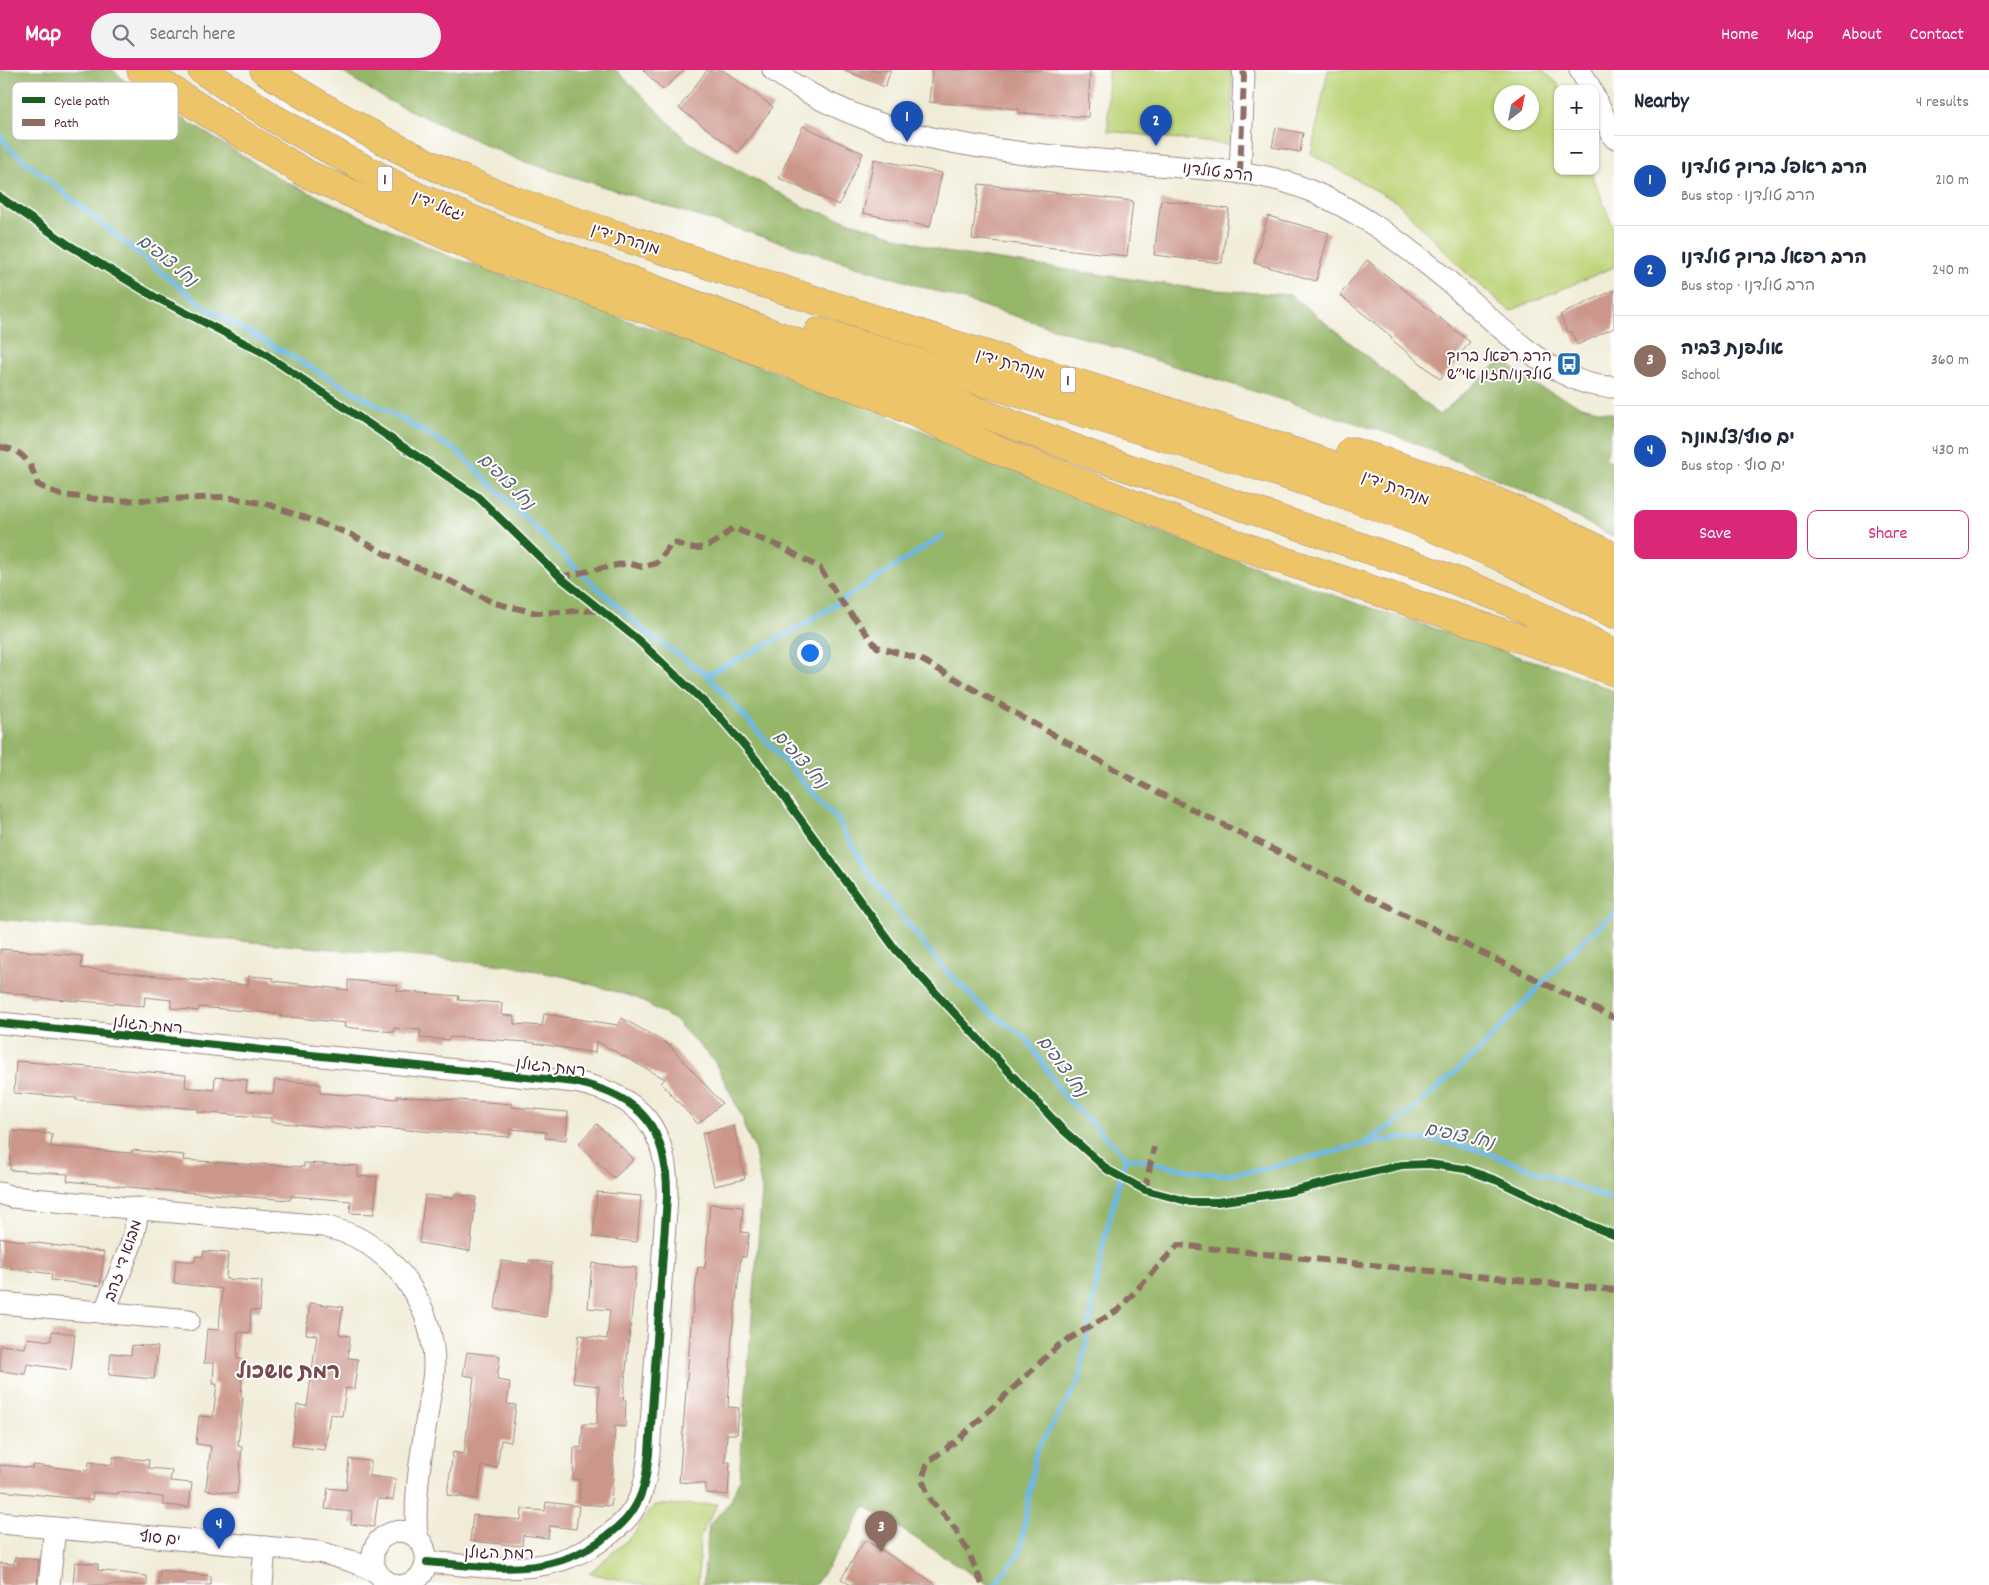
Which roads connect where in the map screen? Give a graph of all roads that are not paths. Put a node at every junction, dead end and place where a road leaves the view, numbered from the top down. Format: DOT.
graph roads {
  1 [pos="141,70"];
  2 [pos="202,70"];
  3 [pos="264,70"];
  4 [pos="773,70"];
  5 [pos="1242,70"];
  6 [pos="1580,70"];
  7 [pos="160,82"];
  8 [pos="1589,85"];
  9 [pos="178,94"];
  10 [pos="1599,105"];
  11 [pos="1614,138"];
  12 [pos="1240,173"];
  13 [pos="513,200"];
  14 [pos="582,261"];
  15 [pos="1614,387"];
  16 [pos="1614,558"];
  17 [pos="1614,585"];
  18 [pos="1614,614"];
  19 [pos="1614,654"];
  20 [pos="1614,672"];
  21 [pos="0,1022"];
  22 [pos="0,1193"];
  23 [pos="139,1208"];
  24 [pos="0,1303"];
  25 [pos="104,1313"];
  26 [pos="189,1320"];
  27 [pos="416,1500"];
  28 [pos="0,1523"];
  29 [pos="55,1528"];
  30 [pos="397,1532"];
  31 [pos="418,1538"];
  32 [pos="379,1541"];
  33 [pos="266,1547"];
  34 [pos="319,1552"];
  35 [pos="426,1562"];
  36 [pos="542,1576"];
  37 [pos="394,1582"];
  38 [pos="49,1585"];
  39 [pos="262,1585"];
  1 -- 7 [label="highway"];
  2 -- 14 [label="highway, יגאל ידין / 1"];
  3 -- 13 [label="highway, יגאל ידין / 1"];
  4 -- 12 [label="street, הרב טולדנו"];
  5 -- 12 [label="street"];
  6 -- 8 [label="street"];
  9 -- 20 [label="highway"];
  10 -- 11 [label="street"];
  12 -- 15 [label="street, הרב טולדנו"];
  13 -- 16 [label="highway"];
  13 -- 17 [label="highway, מנהרת ידין / 1"];
  14 -- 18 [label="highway, מנהרת ידין / 1"];
  14 -- 19 [label="highway"];
  21 -- 36 [label="street, רמת הגולן"];
  22 -- 23 [label="street"];
  23 -- 25 [label="street, מבוא די זהב"];
  23 -- 27 [label="street"];
  24 -- 25 [label="street, מבוא די זהב"];
  25 -- 26 [label="street, מבוא די זהב"];
  27 -- 30 [label="street"];
  27 -- 31 [label="street"];
  28 -- 29 [label="street, ים סוף"];
  29 -- 33 [label="street, ים סוף"];
  29 -- 38 [label="street"];
  30 -- 31 [label="street"];
  30 -- 32 [label="street"];
  31 -- 35 [label="street"];
  32 -- 34 [label="street, ים סוף"];
  32 -- 37 [label="street"];
  33 -- 34 [label="street, ים סוף"];
  33 -- 39 [label="street"];
  34 -- 37 [label="street, ים סוף"];
  35 -- 36 [label="street, רמת הגולן"];
  35 -- 37 [label="street"];
}
